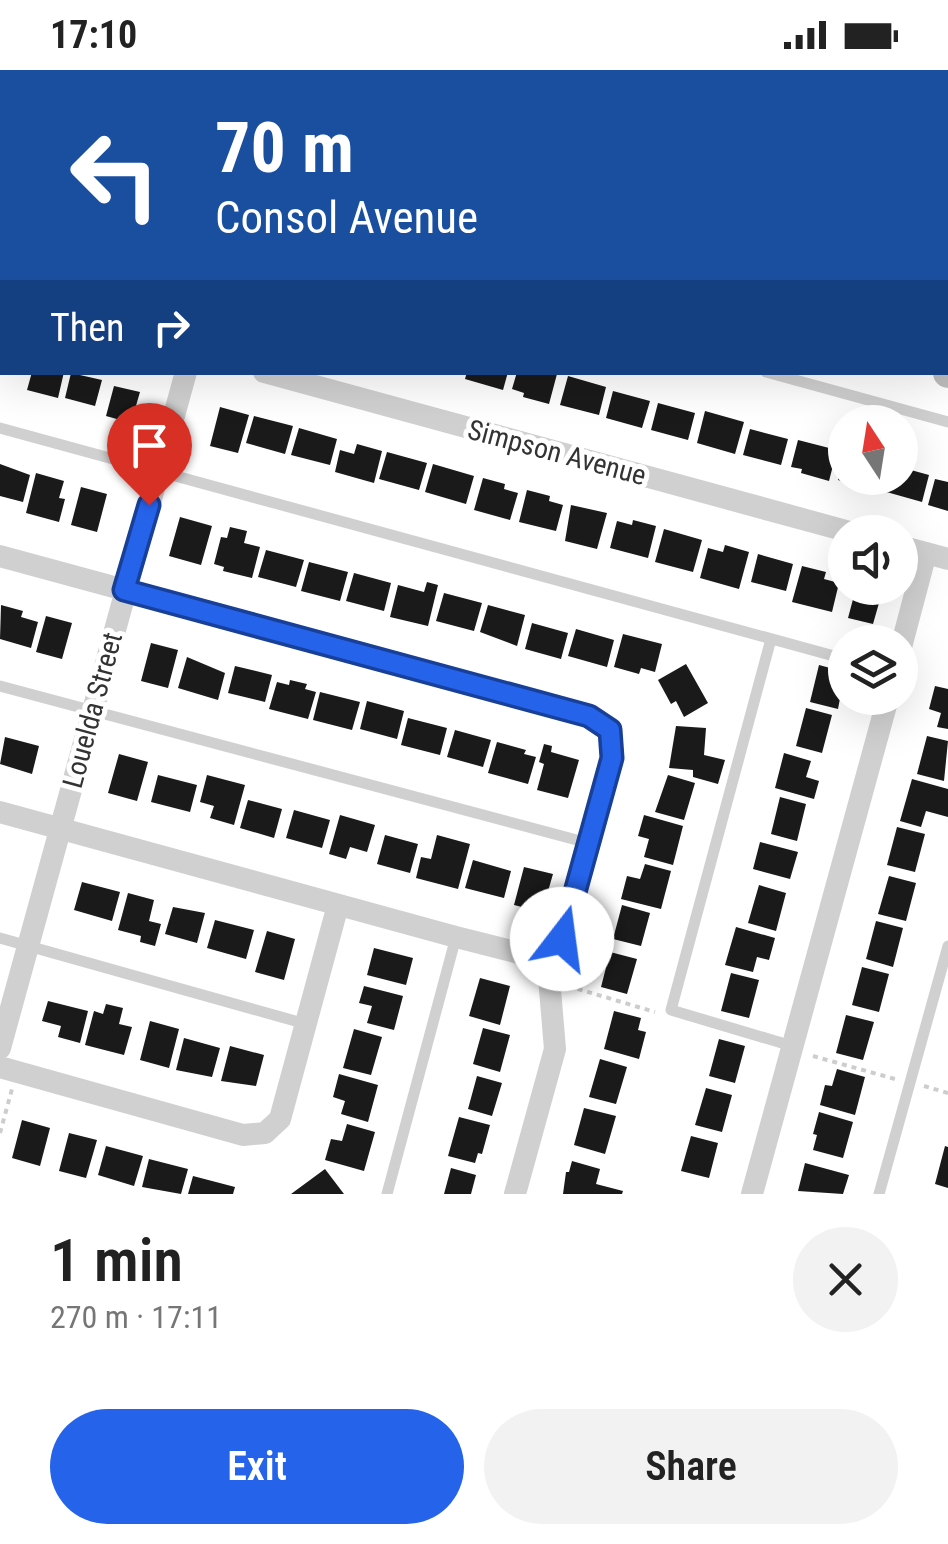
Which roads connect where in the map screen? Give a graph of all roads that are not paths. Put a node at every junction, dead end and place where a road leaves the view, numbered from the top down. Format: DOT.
graph roads {
  1 [pos="185,375"];
  2 [pos="275,375"];
  3 [pos="777,375"];
  4 [pos="948,422"];
  5 [pos="0,428"];
  6 [pos="158,472"];
  7 [pos="828,526"];
  8 [pos="0,556"];
  9 [pos="937,556"];
  10 [pos="124,590"];
  11 [pos="910,625"];
  12 [pos="771,639"];
  13 [pos="828,654"];
  14 [pos="0,686"];
  15 [pos="93,711"];
  16 [pos="884,715"];
  17 [pos="0,812"];
  18 [pos="60,828"];
  19 [pos="588,843"];
  20 [pos="338,905"];
  21 [pos="456,937"];
  22 [pos="0,938"];
  23 [pos="948,946"];
  24 [pos="28,947"];
  25 [pos="548,954"];
  26 [pos="306,1024"];
  27 [pos="0,1048"];
  28 [pos="798,1050"];
  29 [pos="0,1068"];
  30 [pos="387,1194"];
  31 [pos="515,1194"];
  32 [pos="752,1194"];
  33 [pos="879,1194"];
  1 -- 6 [label="street, Louelda Street"];
  2 -- 7 [label="street, Simpson Avenue"];
  3 -- 4 [label="lane"];
  5 -- 6 [label="lane"];
  6 -- 10 [label="street, Louelda Street"];
  6 -- 12 [label="lane"];
  8 -- 10 [label="street"];
  9 -- 11 [label="street"];
  10 -- 15 [label="street, Louelda Street"];
  10 -- 19 [label="street"];
  12 -- 13 [label="lane"];
  12 -- 28 [label="lane"];
  14 -- 15 [label="lane"];
  15 -- 18 [label="street, Louelda Street"];
  15 -- 19 [label="lane"];
  16 -- 28 [label="street"];
  17 -- 18 [label="street"];
  18 -- 20 [label="street"];
  18 -- 24 [label="street, Louelda Street"];
  19 -- 25 [label="street"];
  20 -- 21 [label="street"];
  20 -- 26 [label="street"];
  21 -- 25 [label="street"];
  21 -- 30 [label="lane"];
  22 -- 24 [label="lane"];
  23 -- 33 [label="lane"];
  24 -- 26 [label="lane"];
  24 -- 27 [label="street, Louelda Street"];
  25 -- 31 [label="street"];
  26 -- 29 [label="street"];
  28 -- 32 [label="street"];
}
